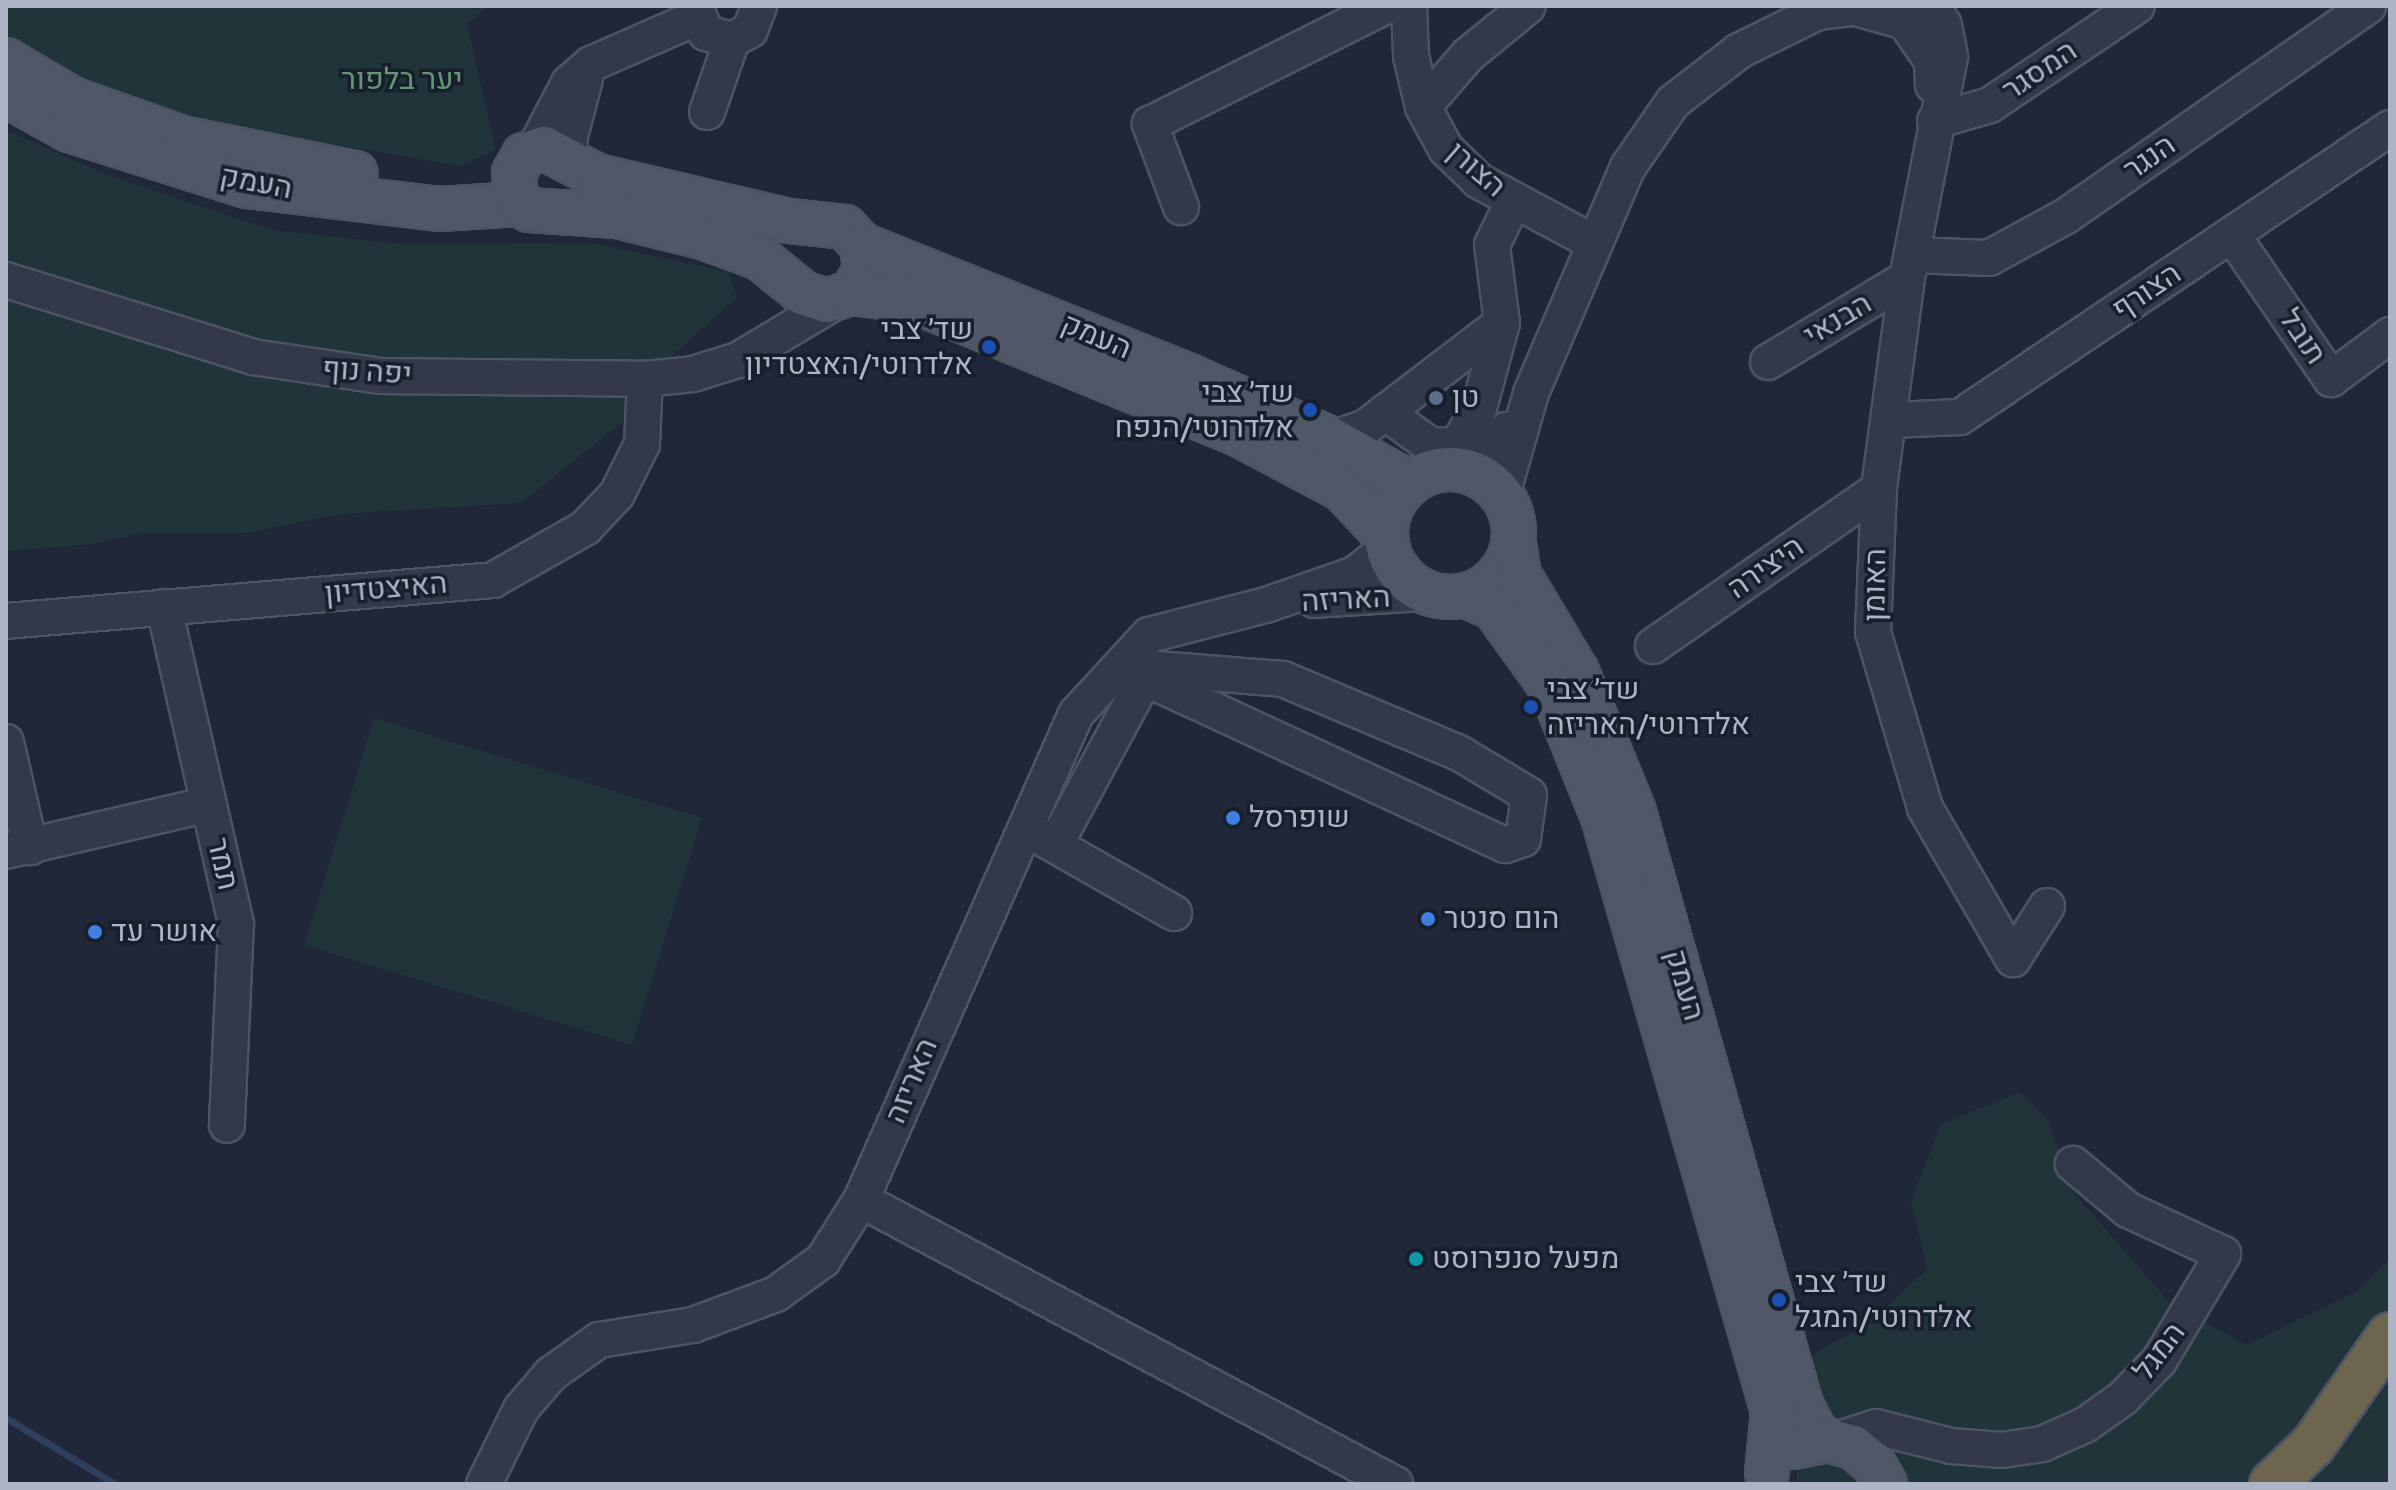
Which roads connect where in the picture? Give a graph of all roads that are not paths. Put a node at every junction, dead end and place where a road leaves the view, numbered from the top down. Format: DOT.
graph roads {
  1 [pos="759,6"];
  2 [pos="1386,6"];
  3 [pos="1409,6"];
  4 [pos="1528,6"];
  5 [pos="1932,6"];
  6 [pos="2137,6"];
  7 [pos="2368,6"];
  8 [pos="1825,9"];
  9 [pos="696,12"];
  10 [pos="732,40"];
  11 [pos="6,60"];
  12 [pos="6,95"];
  13 [pos="1423,107"];
  14 [pos="707,112"];
  15 [pos="1935,121"];
  16 [pos="2390,128"];
  17 [pos="535,174"];
  18 [pos="1513,202"];
  19 [pos="1181,207"];
  20 [pos="2232,235"];
  21 [pos="1593,242"];
  22 [pos="862,245"];
  23 [pos="1910,266"];
  24 [pos="6,280"];
  25 [pos="789,280"];
  26 [pos="845,296"];
  27 [pos="1502,323"];
  28 [pos="2390,335"];
  29 [pos="738,360"];
  30 [pos="1768,362"];
  31 [pos="645,379"];
  32 [pos="1385,412"];
  33 [pos="1892,420"];
  34 [pos="1331,439"];
  35 [pos="1410,483"];
  36 [pos="1488,484"];
  37 [pos="1879,489"];
  38 [pos="1387,542"];
  39 [pos="1514,544"];
  40 [pos="1426,593"];
  41 [pos="1467,596"];
  42 [pos="1266,605"];
  43 [pos="164,607"];
  44 [pos="6,621"];
  45 [pos="1653,646"];
  46 [pos="1133,672"];
  47 [pos="6,742"];
  48 [pos="209,804"];
  49 [pos="1022,827"];
  50 [pos="1055,845"];
  51 [pos="18,849"];
  52 [pos="2047,906"];
  53 [pos="1174,913"];
  54 [pos="227,1125"];
  55 [pos="2073,1164"];
  56 [pos="861,1200"];
  57 [pos="2390,1335"];
  58 [pos="2390,1389"];
  59 [pos="1905,1433"];
  60 [pos="1826,1440"];
  61 [pos="1879,1474"];
  62 [pos="1765,1478"];
  63 [pos="484,1484"];
  64 [pos="1395,1484"];
  65 [pos="2272,1484"];
  66 [pos="2319,1484"];
  1 -- 10 [label="street"];
  2 -- 19 [label="street"];
  3 -- 13 [label="street, הצורן"];
  4 -- 13 [label="street"];
  5 -- 15 [label="street"];
  6 -- 15 [label="street, המסגר"];
  7 -- 23 [label="street, הנגר"];
  8 -- 15 [label="street"];
  8 -- 21 [label="street"];
  9 -- 10 [label="street"];
  9 -- 17 [label="street"];
  10 -- 14 [label="street"];
  11 -- 17 [label="main road, העמק"];
  12 -- 17 [label="main road, העמק"];
  13 -- 18 [label="street, הצורן"];
  15 -- 23 [label="street, האומן"];
  16 -- 20 [label="street, הצורף"];
  17 -- 22 [label="main road, העמק"];
  17 -- 25 [label="main road, העמק"];
  18 -- 21 [label="street, הצורן"];
  18 -- 27 [label="street"];
  20 -- 28 [label="street, תובל"];
  20 -- 33 [label="street, הצורף"];
  21 -- 36 [label="street"];
  22 -- 26 [label="main road"];
  22 -- 34 [label="main road, העמק"];
  23 -- 30 [label="street, הבנאי"];
  23 -- 33 [label="street, האומן"];
  24 -- 31 [label="street, יפה נוף"];
  25 -- 26 [label="main road, העמק"];
  25 -- 29 [label="street, יפה נוף"];
  26 -- 29 [label="street, יפה נוף"];
  26 -- 38 [label="main road, העמק"];
  27 -- 32 [label="street"];
  27 -- 32 [label="street"];
  29 -- 31 [label="street, יפה נוף"];
  31 -- 43 [label="street, האיצטדיון"];
  32 -- 34 [label="street"];
  33 -- 37 [label="street, האומן"];
  34 -- 35 [label="main road, העמק"];
  35 -- 36 [label="main road"];
  35 -- 38 [label="main road"];
  36 -- 39 [label="main road"];
  37 -- 45 [label="street, היצירה"];
  37 -- 52 [label="street, האומן"];
  38 -- 40 [label="main road"];
  38 -- 42 [label="street, האריזה"];
  39 -- 41 [label="main road"];
  39 -- 60 [label="main road, העמק"];
  40 -- 41 [label="main road"];
  40 -- 42 [label="street, האריזה"];
  41 -- 62 [label="main road, העמק"];
  42 -- 46 [label="street, האריזה"];
  43 -- 44 [label="street, האיצטדיון"];
  43 -- 48 [label="street, תמר"];
  46 -- 46 [label="street"];
  46 -- 49 [label="street, האריזה"];
  46 -- 50 [label="street"];
  47 -- 51 [label="street"];
  48 -- 51 [label="street"];
  48 -- 54 [label="street, תמר"];
  49 -- 50 [label="street"];
  49 -- 56 [label="street, האריזה"];
  50 -- 53 [label="street"];
  55 -- 59 [label="street, המגל"];
  56 -- 63 [label="street, האריזה"];
  56 -- 64 [label="street"];
  57 -- 65 [label="highway"];
  58 -- 66 [label="highway"];
  59 -- 60 [label="street, המגל"];
  59 -- 61 [label="street"];
  60 -- 61 [label="main road"];
  60 -- 62 [label="main road"];
}
